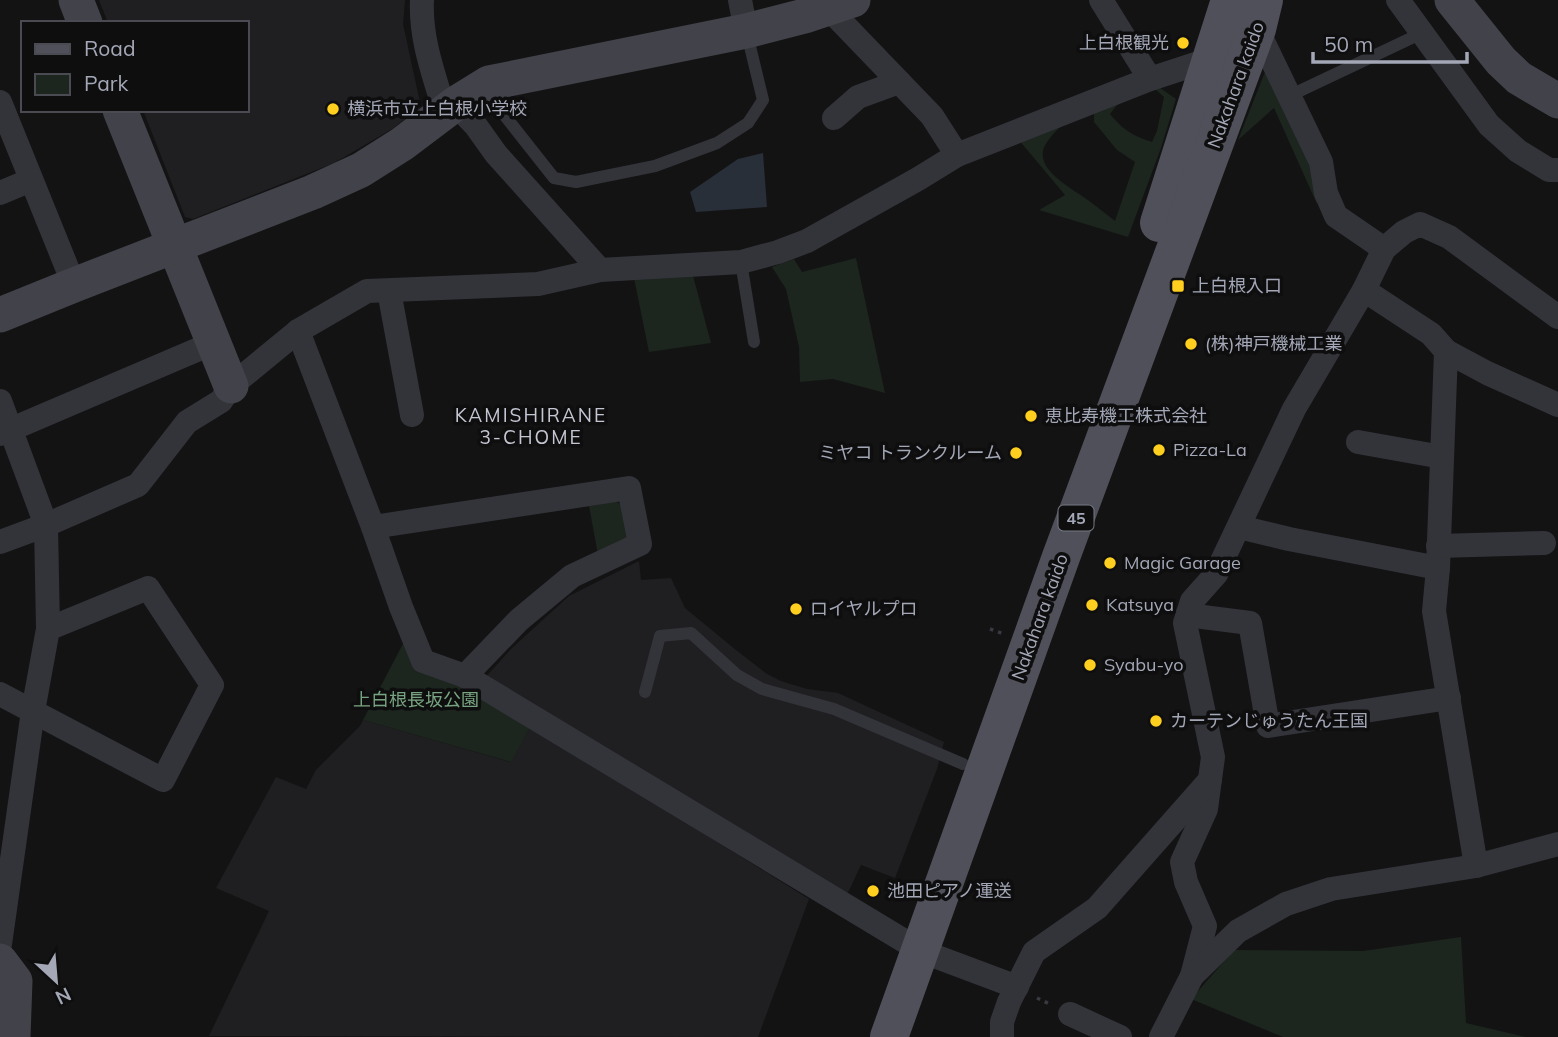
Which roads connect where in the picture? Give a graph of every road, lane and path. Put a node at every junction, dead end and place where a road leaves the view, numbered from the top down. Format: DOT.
graph roads {
  1 [pos="76,0"];
  2 [pos="422,0"];
  3 [pos="1101,0"];
  4 [pos="1230,0"];
  5 [pos="1398,0"];
  6 [pos="1452,0"];
  7 [pos="841,4"];
  8 [pos="743,15"];
  9 [pos="1261,15"];
  10 [pos="84,21"];
  11 [pos="1422,33"];
  12 [pos="1211,59"];
  13 [pos="1150,79"];
  14 [pos="899,82"];
  15 [pos="1289,96"];
  16 [pos="461,101"];
  17 [pos="1558,101"];
  18 [pos="0,102"];
  19 [pos="121,112"];
  20 [pos="834,118"];
  21 [pos="957,155"];
  22 [pos="1558,170"];
  23 [pos="32,180"];
  24 [pos="0,193"];
  25 [pos="175,246"];
  26 [pos="1384,249"];
  27 [pos="741,262"];
  28 [pos="600,270"];
  29 [pos="74,285"];
  30 [pos="1364,290"];
  31 [pos="389,291"];
  32 [pos="0,316"];
  33 [pos="1558,317"];
  34 [pos="298,331"];
  35 [pos="754,342"];
  36 [pos="214,343"];
  37 [pos="1446,351"];
  38 [pos="231,386"];
  39 [pos="0,401"];
  40 [pos="1558,405"];
  41 [pos="412,415"];
  42 [pos="6,431"];
  43 [pos="1358,442"];
  44 [pos="1442,457"];
  45 [pos="46,525"];
  46 [pos="373,527"];
  47 [pos="1239,527"];
  48 [pos="0,542"];
  49 [pos="1544,543"];
  50 [pos="1438,557"];
  51 [pos="1187,615"];
  52 [pos="48,629"];
  53 [pos="465,676"];
  54 [pos="645,692"];
  55 [pos="0,694"];
  56 [pos="1449,698"];
  57 [pos="33,711"];
  58 [pos="963,764"];
  59 [pos="1210,779"];
  60 [pos="1558,844"];
  61 [pos="1476,866"];
  62 [pos="0,944"];
  63 [pos="910,944"];
  64 [pos="0,961"];
  65 [pos="1192,976"];
  66 [pos="1017,987"];
  67 [pos="1070,1014"];
  68 [pos="13,1037"];
  69 [pos="863,1037"];
  70 [pos="889,1037"];
  71 [pos="1002,1037"];
  72 [pos="1120,1037"];
  73 [pos="1161,1037"];
  1 -- 10 [label="street"];
  2 -- 16 [label="street"];
  3 -- 13 [label="street"];
  4 -- 12 [label="main road, Nakahara kaido / 45"];
  5 -- 11 [label="street"];
  6 -- 17 [label="street"];
  7 -- 8 [label="street"];
  7 -- 14 [label="street"];
  8 -- 16 [label="street"];
  8 -- 16 [label="lane"];
  9 -- 15 [label="street"];
  9 -- 63 [label="main road, Nakahara kaido / 45"];
  11 -- 15 [label="lane"];
  11 -- 22 [label="street"];
  12 -- 13 [label="street"];
  12 -- 58 [label="main road, Nakahara kaido / 45"];
  13 -- 21 [label="street"];
  14 -- 20 [label="street"];
  14 -- 21 [label="street"];
  15 -- 26 [label="street"];
  16 -- 25 [label="street"];
  16 -- 28 [label="street"];
  18 -- 23 [label="street"];
  19 -- 25 [label="street"];
  21 -- 27 [label="street"];
  23 -- 24 [label="street"];
  23 -- 29 [label="street"];
  25 -- 29 [label="street"];
  25 -- 36 [label="street"];
  26 -- 30 [label="street"];
  26 -- 33 [label="street"];
  27 -- 28 [label="street"];
  27 -- 35 [label="lane"];
  28 -- 31 [label="street"];
  29 -- 32 [label="street"];
  30 -- 37 [label="street"];
  30 -- 47 [label="street"];
  31 -- 34 [label="street"];
  31 -- 41 [label="street"];
  34 -- 38 [label="street"];
  34 -- 46 [label="street"];
  36 -- 38 [label="street"];
  36 -- 42 [label="street"];
  37 -- 40 [label="street"];
  37 -- 44 [label="street"];
  38 -- 45 [label="street"];
  39 -- 42 [label="street"];
  42 -- 45 [label="street"];
  43 -- 44 [label="street"];
  44 -- 50 [label="street"];
  45 -- 48 [label="street"];
  45 -- 52 [label="street"];
  46 -- 53 [label="street"];
  46 -- 53 [label="street"];
  47 -- 50 [label="street"];
  47 -- 51 [label="street"];
  49 -- 50 [label="street"];
  50 -- 56 [label="street"];
  51 -- 56 [label="street"];
  51 -- 59 [label="street"];
  52 -- 57 [label="street"];
  52 -- 57 [label="street"];
  53 -- 63 [label="street"];
  54 -- 58 [label="lane"];
  55 -- 57 [label="street"];
  56 -- 61 [label="street"];
  57 -- 62 [label="street"];
  58 -- 63 [label="main road, Nakahara kaido / 45"];
  59 -- 65 [label="street"];
  59 -- 66 [label="street"];
  60 -- 61 [label="street"];
  61 -- 65 [label="street"];
  63 -- 66 [label="street"];
  63 -- 69 [label="main road, Nakahara kaido / 45"];
  63 -- 70 [label="main road, Nakahara kaido / 45"];
  64 -- 68 [label="street"];
  65 -- 73 [label="street"];
  66 -- 67 [label="path"];
  66 -- 71 [label="street"];
  67 -- 72 [label="street"];
}
